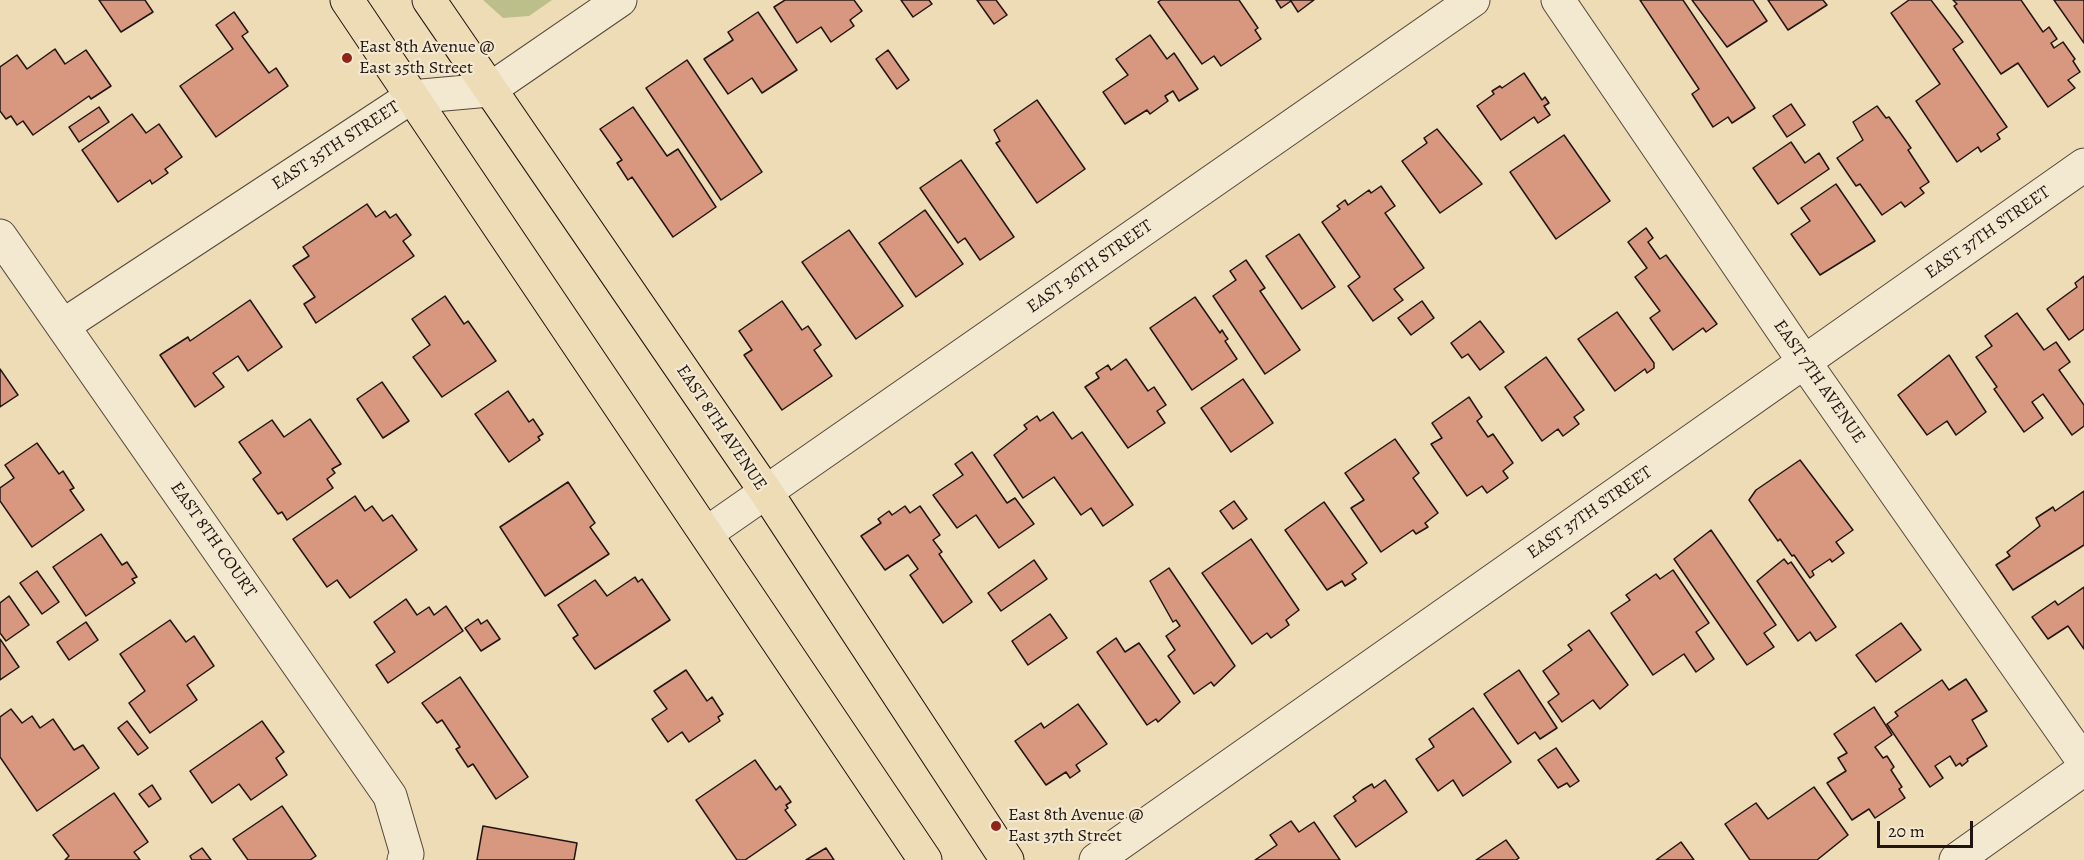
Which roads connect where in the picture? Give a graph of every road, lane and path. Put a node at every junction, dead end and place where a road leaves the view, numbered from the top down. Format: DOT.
graph roads {
  1 [pos="347,0"];
  2 [pos="429,0"];
  3 [pos="620,0"];
  4 [pos="1473,0"];
  5 [pos="1558,0"];
  6 [pos="489,90"];
  7 [pos="411,97"];
  8 [pos="2084,165"];
  9 [pos="0,236"];
  10 [pos="64,325"];
  11 [pos="1804,363"];
  12 [pos="766,492"];
  13 [pos="706,533"];
  14 [pos="2084,762"];
  15 [pos="2084,770"];
  16 [pos="405,857"];
  17 [pos="925,860"];
  18 [pos="1007,860"];
  19 [pos="1096,860"];
  20 [pos="1956,860"];
  1 -- 7 [label="main road"];
  2 -- 6 [label="main road, EAST 8TH AVENUE"];
  3 -- 6 [label="street, EAST 35TH STREET"];
  4 -- 12 [label="street, EAST 36TH STREET"];
  5 -- 11 [label="street, EAST 7TH AVENUE"];
  6 -- 7 [label="street, EAST 35TH STREET"];
  6 -- 12 [label="main road, EAST 8TH AVENUE"];
  7 -- 10 [label="street, EAST 35TH STREET"];
  7 -- 13 [label="main road"];
  8 -- 11 [label="street, EAST 37TH STREET"];
  9 -- 10 [label="street, EAST 8TH COURT"];
  10 -- 16 [label="street, EAST 8TH COURT"];
  11 -- 14 [label="street, EAST 7TH AVENUE"];
  11 -- 19 [label="street, EAST 37TH STREET"];
  12 -- 13 [label="street, EAST 36TH STREET"];
  12 -- 18 [label="main road, EAST 8TH AVENUE"];
  13 -- 17 [label="main road"];
  15 -- 20 [label="street"];
}
